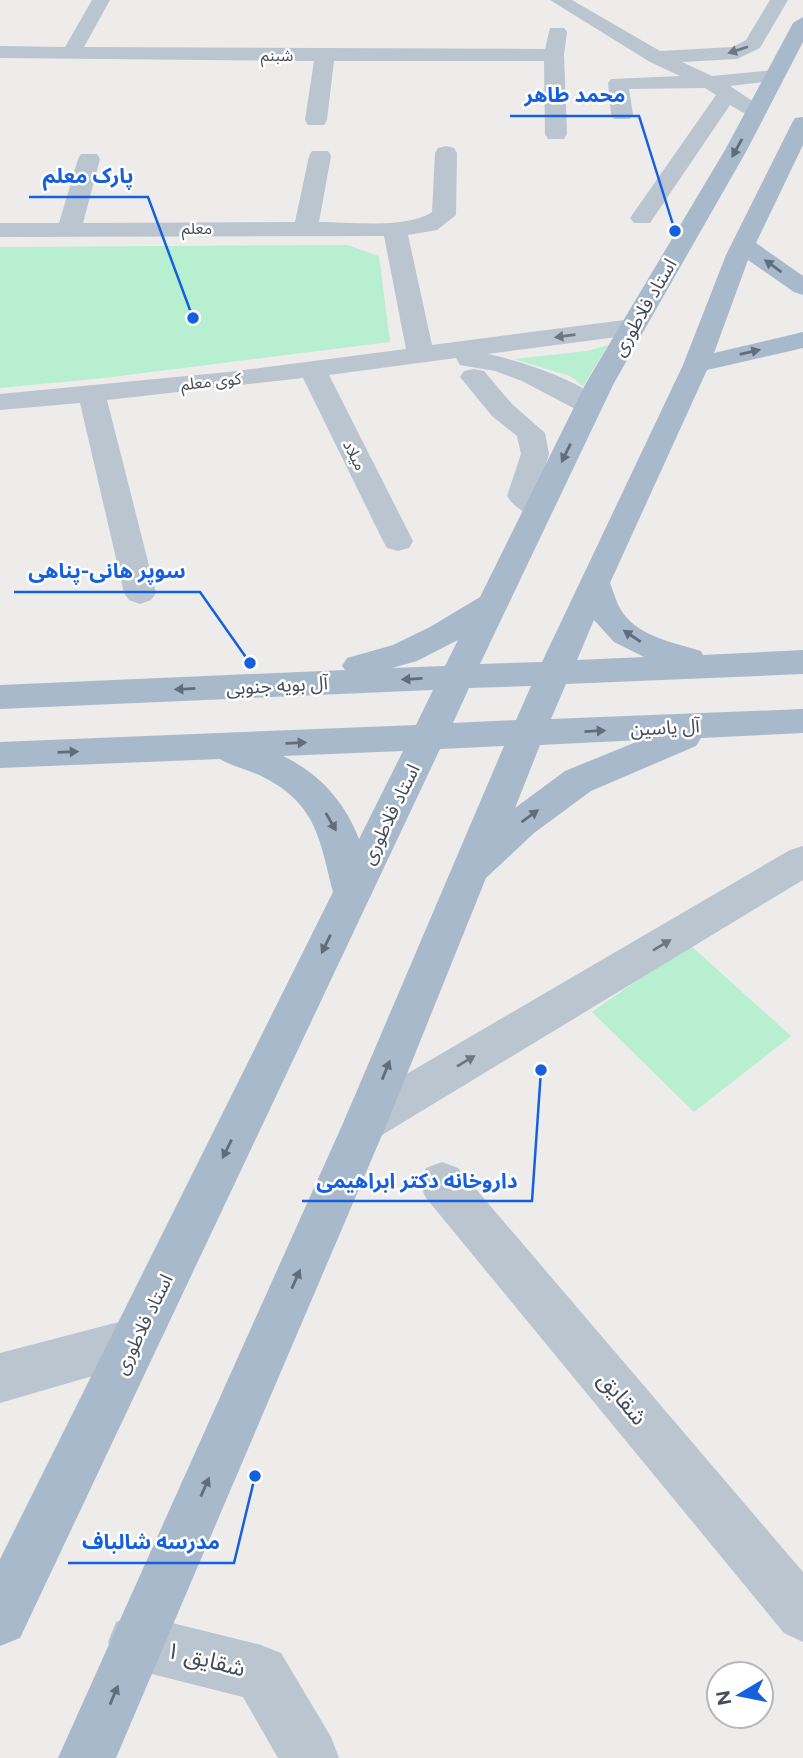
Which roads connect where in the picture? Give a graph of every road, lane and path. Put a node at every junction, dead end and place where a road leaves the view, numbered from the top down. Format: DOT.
graph roads {
  1 [pos="101,0"];
  2 [pos="559,0"];
  3 [pos="779,0"];
  4 [pos="803,23"];
  5 [pos="615,33"];
  6 [pos="0,52"];
  7 [pos="71,53"];
  8 [pos="325,55"];
  9 [pos="554,55"];
  10 [pos="657,58"];
  11 [pos="774,76"];
  12 [pos="731,96"];
  13 [pos="622,114"];
  14 [pos="316,120"];
  15 [pos="803,123"];
  16 [pos="556,134"];
  17 [pos="446,153"];
  18 [pos="320,156"];
  19 [pos="89,159"];
  20 [pos="642,218"];
  21 [pos="306,228"];
  22 [pos="69,229"];
  23 [pos="395,229"];
  24 [pos="0,230"];
  25 [pos="743,245"];
  26 [pos="803,286"];
  27 [pos="632,327"];
  28 [pos="803,340"];
  29 [pos="421,355"];
  30 [pos="696,365"];
  31 [pos="312,369"];
  32 [pos="474,377"];
  33 [pos="92,393"];
  34 [pos="0,402"];
  35 [pos="589,405"];
  36 [pos="539,508"];
  37 [pos="398,541"];
  38 [pos="594,583"];
  39 [pos="141,593"];
  40 [pos="492,604"];
  41 [pos="803,662"];
  42 [pos="719,666"];
  43 [pos="554,673"];
  44 [pos="457,677"];
  45 [pos="297,684"];
  46 [pos="0,697"];
  47 [pos="803,721"];
  48 [pos="716,725"];
  49 [pos="527,734"];
  50 [pos="427,738"];
  51 [pos="218,746"];
  52 [pos="0,755"];
  53 [pos="803,861"];
  54 [pos="463,880"];
  55 [pos="352,891"];
  56 [pos="366,1121"];
  57 [pos="442,1183"];
  58 [pos="134,1342"];
  59 [pos="0,1378"];
  60 [pos="803,1614"];
  61 [pos="0,1618"];
  62 [pos="136,1642"];
  63 [pos="87,1758"];
  64 [pos="310,1758"];
  1 -- 7 [label="street"];
  2 -- 5 [label="street"];
  3 -- 10 [label="street, one-way"];
  4 -- 11 [label="main road, استاد فلاطوری"];
  5 -- 9 [label="street"];
  5 -- 10 [label="street"];
  6 -- 7 [label="street, شبنم"];
  7 -- 8 [label="street, شبنم"];
  8 -- 9 [label="street, شبنم"];
  8 -- 14 [label="street"];
  9 -- 16 [label="street"];
  10 -- 12 [label="street"];
  11 -- 12 [label="main road, استاد فلاطوری"];
  11 -- 12 [label="street"];
  12 -- 13 [label="street"];
  12 -- 20 [label="street"];
  12 -- 27 [label="main road, استاد فلاطوری, one-way"];
  15 -- 25 [label="main road"];
  17 -- 23 [label="street, معلم"];
  18 -- 21 [label="street"];
  19 -- 22 [label="street"];
  21 -- 22 [label="street, معلم"];
  21 -- 23 [label="street, معلم"];
  22 -- 24 [label="street, معلم"];
  23 -- 29 [label="street"];
  26 -- 25 [label="main road, one-way"];
  25 -- 30 [label="main road"];
  27 -- 29 [label="street, کوی معلم, one-way"];
  27 -- 35 [label="main road, استاد فلاطوری"];
  30 -- 28 [label="main road, one-way"];
  29 -- 31 [label="street, کوی معلم"];
  29 -- 35 [label="street, کوی معلم"];
  30 -- 38 [label="main road"];
  31 -- 33 [label="street, کوی معلم"];
  31 -- 37 [label="street, میلاد"];
  32 -- 36 [label="street"];
  33 -- 34 [label="street, کوی معلم"];
  33 -- 39 [label="street"];
  35 -- 36 [label="main road, استاد فلاطوری, one-way"];
  36 -- 40 [label="main road, استاد فلاطوری"];
  42 -- 38 [label="main road, one-way"];
  38 -- 43 [label="main road"];
  40 -- 44 [label="main road, استاد فلاطوری"];
  40 -- 45 [label="main road"];
  41 -- 42 [label="main road"];
  42 -- 43 [label="main road"];
  43 -- 44 [label="main road, آل بویه جنوبی"];
  43 -- 49 [label="main road"];
  44 -- 45 [label="main road, آل بویه جنوبی, one-way"];
  44 -- 50 [label="main road, استاد فلاطوری"];
  45 -- 46 [label="main road, آل بویه جنوبی, one-way"];
  47 -- 48 [label="main road, آل یاسین"];
  49 -- 48 [label="main road, آل یاسین, one-way"];
  54 -- 48 [label="main road, one-way"];
  49 -- 50 [label="main road"];
  49 -- 54 [label="main road"];
  51 -- 50 [label="main road, one-way"];
  50 -- 55 [label="main road, استاد فلاطوری"];
  52 -- 51 [label="main road, one-way"];
  51 -- 55 [label="main road, one-way"];
  56 -- 53 [label="street, one-way"];
  56 -- 54 [label="main road, one-way"];
  55 -- 58 [label="main road, استاد فلاطوری, one-way"];
  62 -- 56 [label="main road, one-way"];
  57 -- 60 [label="street, شقایق"];
  58 -- 59 [label="street"];
  58 -- 61 [label="main road, استاد فلاطوری"];
  63 -- 62 [label="main road, one-way"];
  62 -- 64 [label="street, شقایق ۱"];
}
